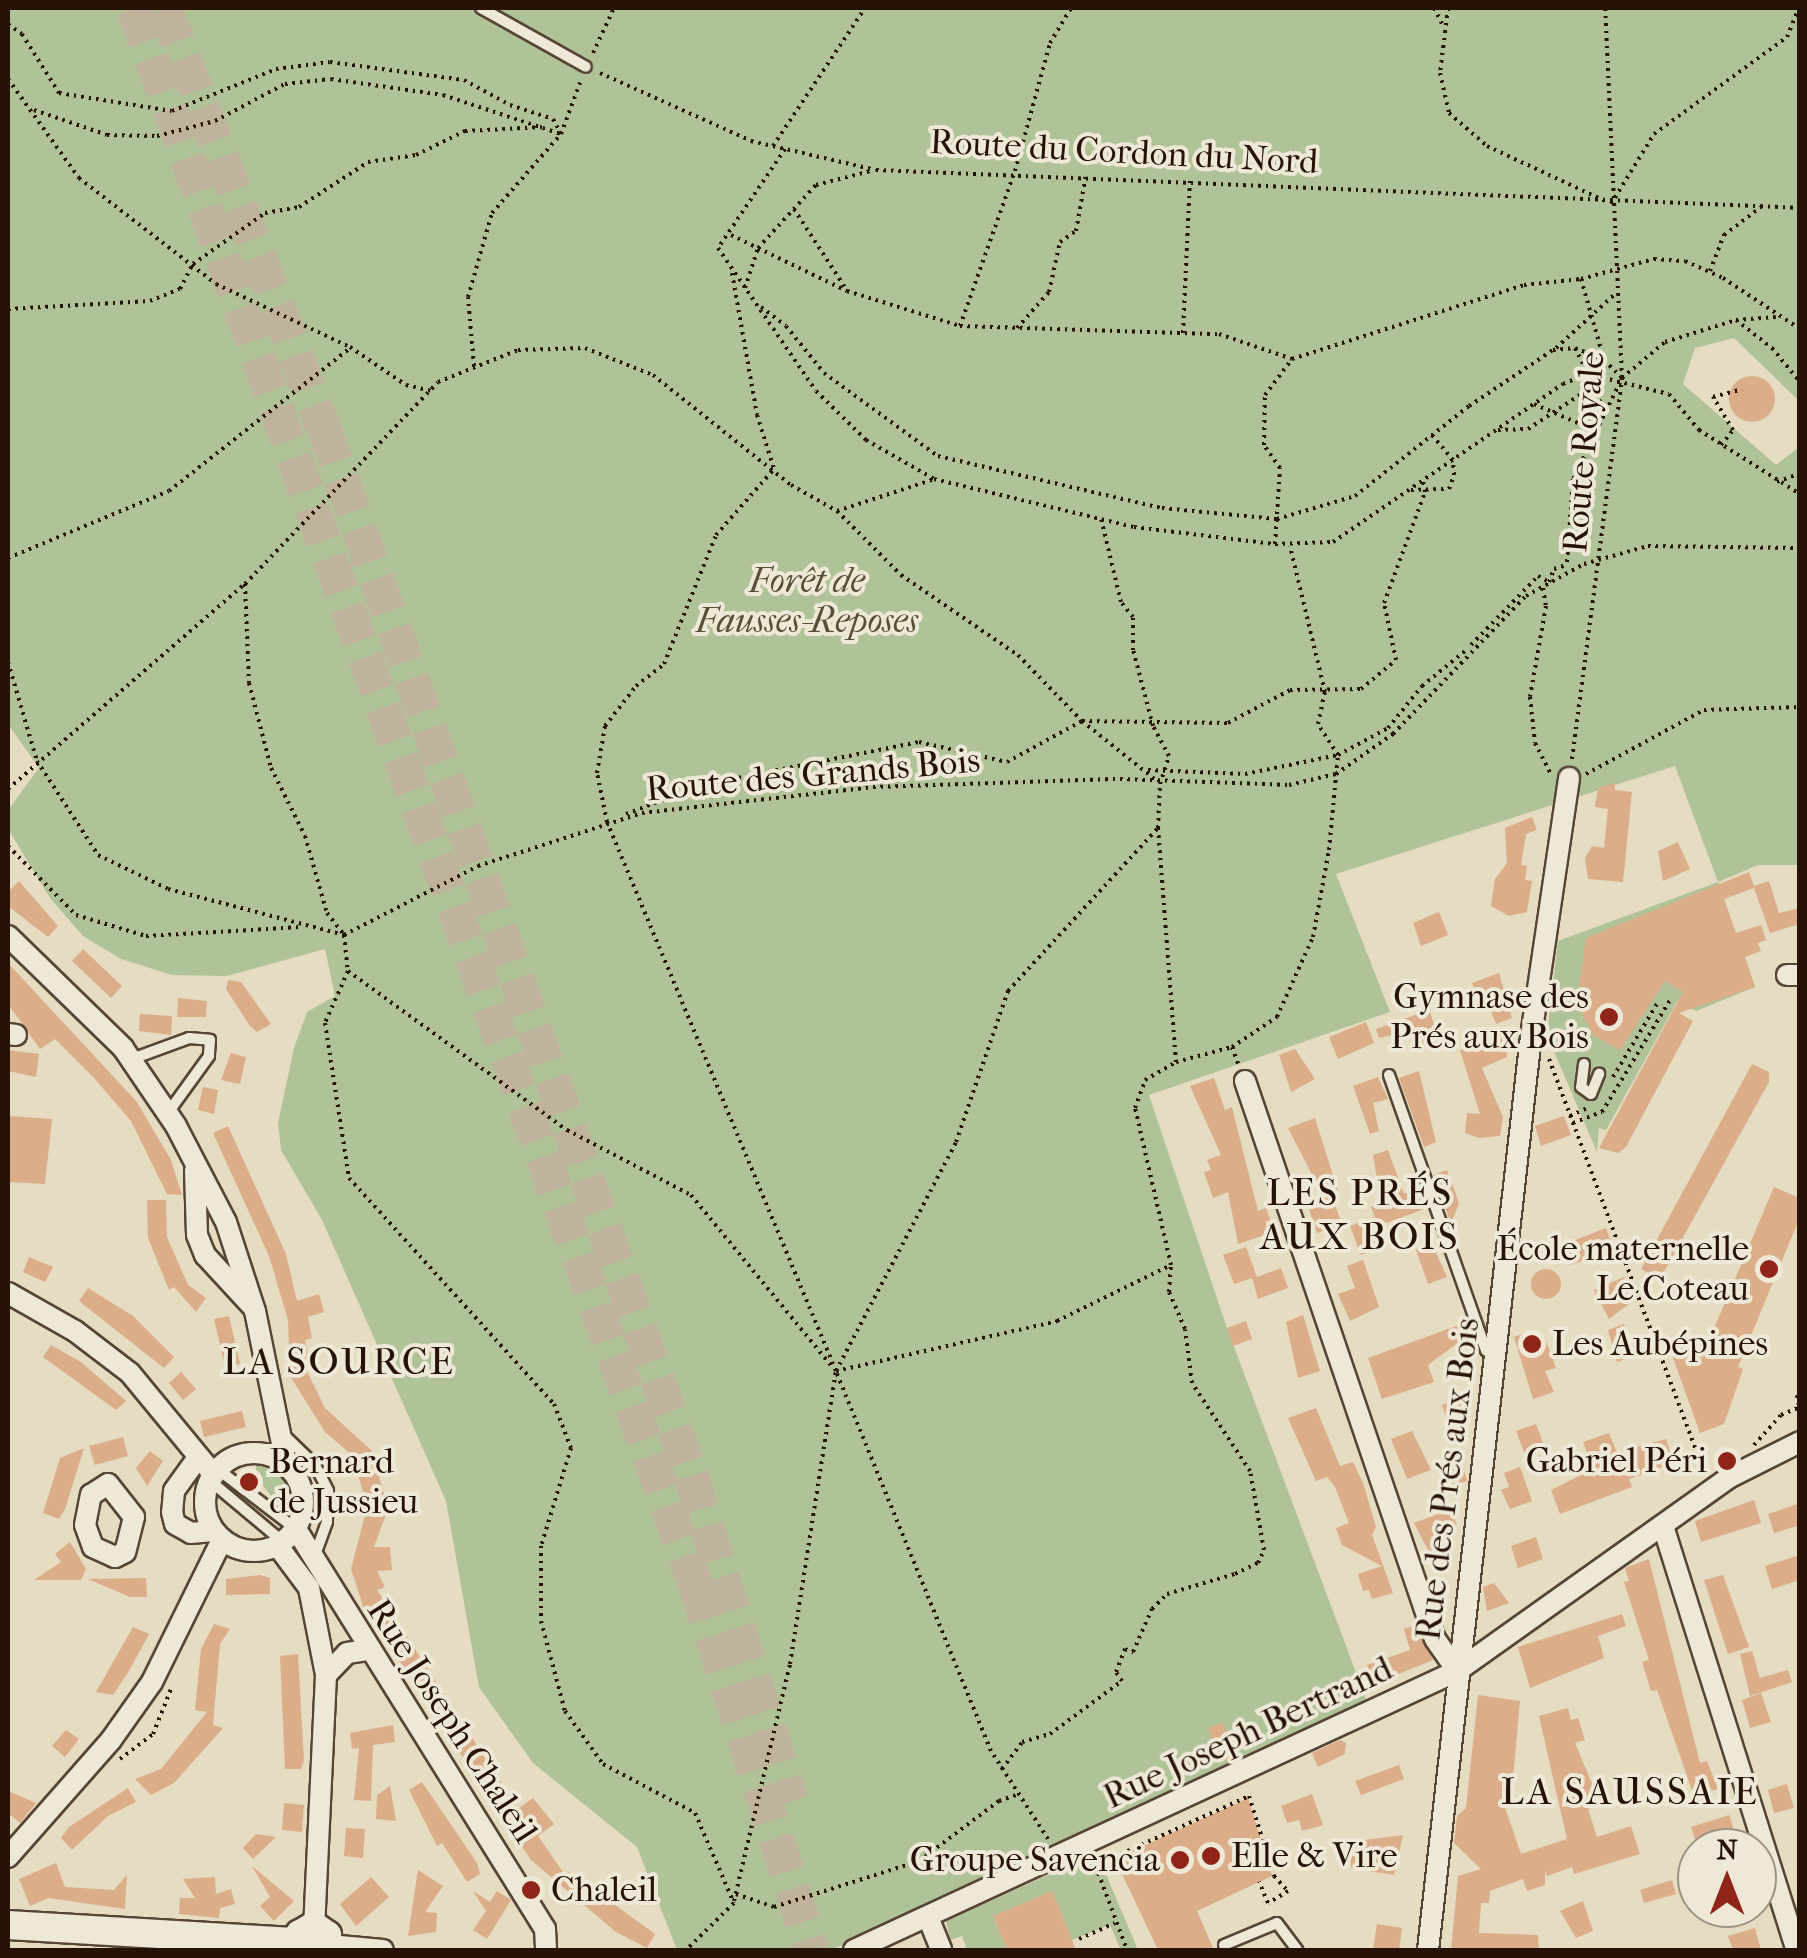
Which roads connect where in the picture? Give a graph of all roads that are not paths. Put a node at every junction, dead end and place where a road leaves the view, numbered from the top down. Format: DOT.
graph roads {
  1 [pos="481,8"];
  2 [pos="586,67"];
  3 [pos="1564,783"];
  4 [pos="8,936"];
  5 [pos="131,1060"];
  6 [pos="1584,1064"];
  7 [pos="1599,1074"];
  8 [pos="1389,1075"];
  9 [pos="1244,1081"];
  10 [pos="168,1114"];
  11 [pos="195,1163"];
  12 [pos="8,1293"];
  13 [pos="254,1307"];
  14 [pos="1496,1356"];
  15 [pos="278,1431"];
  16 [pos="1800,1442"];
  17 [pos="261,1454"];
  18 [pos="197,1459"];
  19 [pos="286,1464"];
  20 [pos="214,1475"];
  21 [pos="172,1512"];
  22 [pos="134,1517"];
  23 [pos="1662,1526"];
  24 [pos="296,1528"];
  25 [pos="217,1536"];
  26 [pos="277,1546"];
  27 [pos="312,1563"];
  28 [pos="369,1650"];
  29 [pos="1457,1671"];
  30 [pos="326,1675"];
  31 [pos="8,1857"];
  32 [pos="928,1918"];
  33 [pos="8,1925"];
  34 [pos="323,1945"];
  35 [pos="1224,1945"];
  36 [pos="382,1950"];
  37 [pos="546,1950"];
  38 [pos="854,1950"];
  39 [pos="942,1950"];
  40 [pos="1297,1950"];
  41 [pos="1428,1950"];
  42 [pos="1797,1950"];
  1 -- 2 [label="lane"];
  3 -- 14 [label="street, Rue des Prés aux Bois"];
  4 -- 5 [label="street"];
  5 -- 10 [label="street"];
  5 -- 10 [label="lane"];
  6 -- 7 [label="lane"];
  8 -- 14 [label="lane"];
  9 -- 29 [label="street"];
  10 -- 11 [label="street"];
  11 -- 13 [label="street"];
  11 -- 13 [label="street"];
  12 -- 18 [label="street"];
  13 -- 15 [label="street"];
  14 -- 29 [label="street, Rue des Prés aux Bois"];
  15 -- 17 [label="street"];
  15 -- 19 [label="street"];
  15 -- 27 [label="lane"];
  16 -- 23 [label="street, Rue Joseph Bertrand"];
  17 -- 19 [label="street"];
  17 -- 20 [label="street"];
  18 -- 20 [label="street"];
  18 -- 21 [label="street"];
  19 -- 24 [label="street"];
  20 -- 24 [label="lane"];
  20 -- 25 [label="street"];
  20 -- 26 [label="lane"];
  21 -- 22 [label="street"];
  21 -- 25 [label="street"];
  23 -- 29 [label="street, Rue Joseph Bertrand"];
  23 -- 42 [label="street"];
  24 -- 26 [label="street"];
  24 -- 27 [label="street, Rue Joseph Chaleil"];
  25 -- 26 [label="street"];
  25 -- 31 [label="street"];
  26 -- 30 [label="street"];
  27 -- 28 [label="street, Rue Joseph Chaleil"];
  28 -- 30 [label="street"];
  28 -- 37 [label="street, Rue Joseph Chaleil"];
  29 -- 32 [label="street, Rue Joseph Bertrand"];
  29 -- 41 [label="street, Rue des Prés aux Bois"];
  30 -- 34 [label="street"];
  32 -- 38 [label="street, Rue Joseph Bertrand"];
  32 -- 39 [label="street"];
  33 -- 34 [label="street"];
  34 -- 36 [label="street"];
  35 -- 40 [label="lane"];
}
